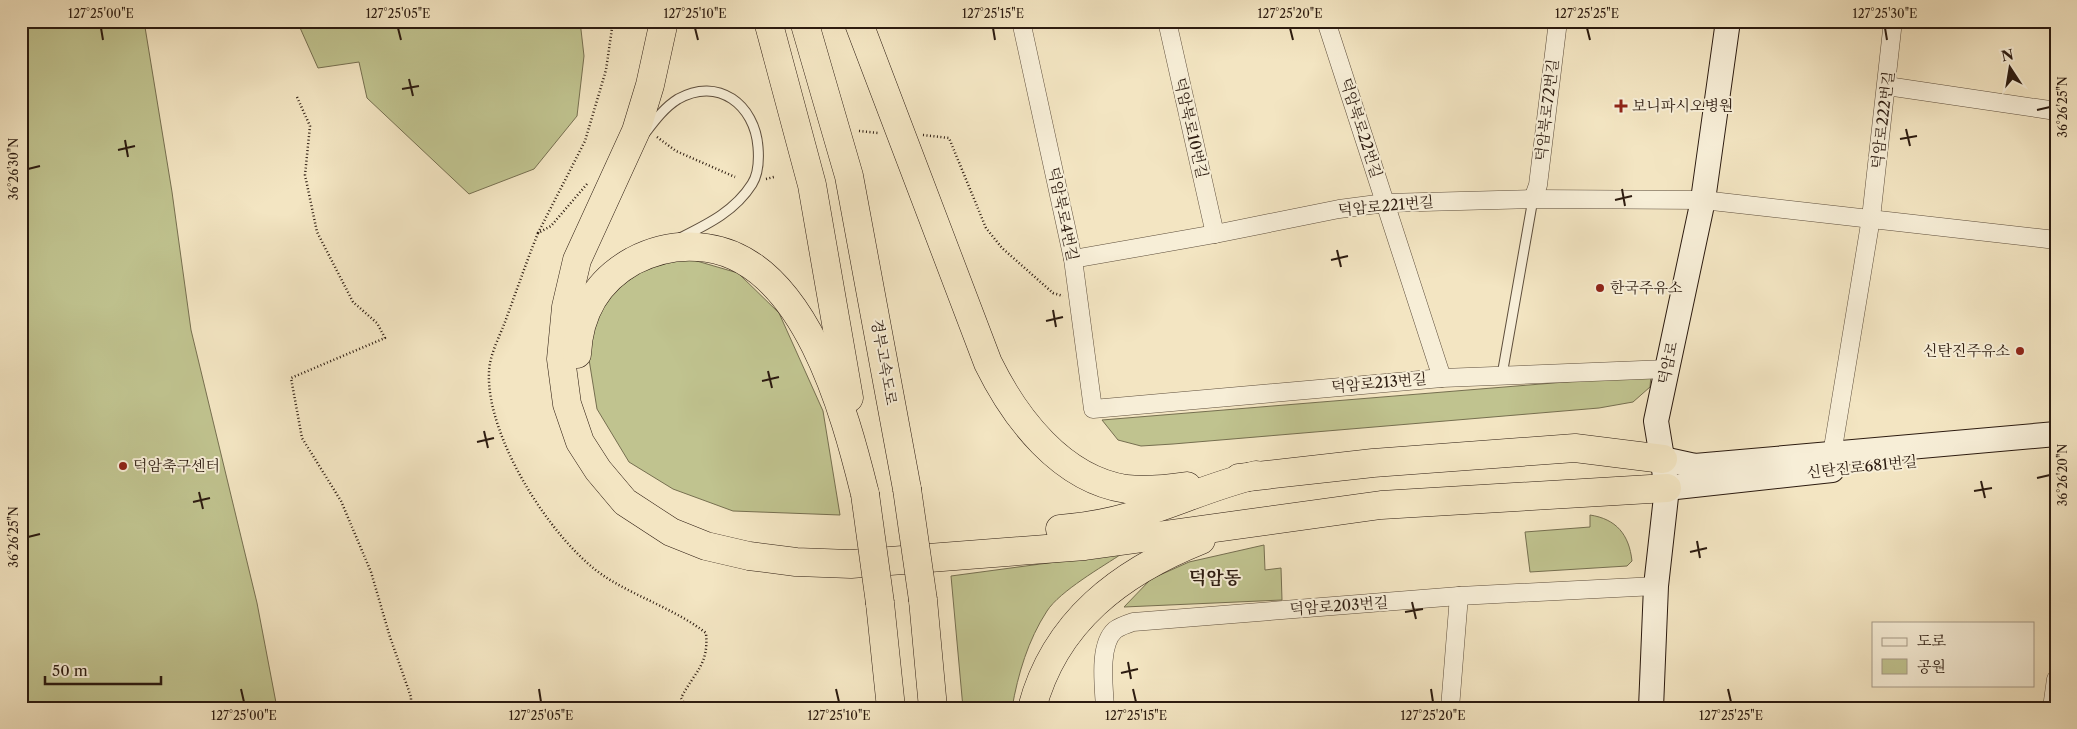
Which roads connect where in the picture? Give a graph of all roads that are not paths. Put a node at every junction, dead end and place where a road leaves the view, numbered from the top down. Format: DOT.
graph roads {
  1 [pos="664,21"];
  2 [pos="768,21"];
  3 [pos="804,21"];
  4 [pos="858,21"];
  5 [pos="1021,21"];
  6 [pos="1167,21"];
  7 [pos="1326,21"];
  8 [pos="1558,21"];
  9 [pos="1728,21"];
  10 [pos="1893,21"];
  11 [pos="1887,86"];
  12 [pos="2056,111"];
  13 [pos="622,164"];
  14 [pos="1533,198"];
  15 [pos="1703,200"];
  16 [pos="1385,203"];
  17 [pos="1871,218"];
  18 [pos="1215,234"];
  19 [pos="2056,240"];
  20 [pos="653,252"];
  21 [pos="1073,259"];
  22 [pos="1667,369"];
  23 [pos="1502,375"];
  24 [pos="1442,378"];
  25 [pos="1093,409"];
  26 [pos="2056,434"];
  27 [pos="2056,448"];
  28 [pos="1832,454"];
  29 [pos="1663,459"];
  30 [pos="1256,475"];
  31 [pos="1667,488"];
  32 [pos="865,494"];
  33 [pos="1247,524"];
  34 [pos="1656,586"];
  35 [pos="1459,596"];
  36 [pos="2056,679"];
  37 [pos="891,708"];
  38 [pos="933,708"];
  39 [pos="1032,708"];
  40 [pos="1105,708"];
  41 [pos="1450,708"];
  42 [pos="1651,708"];
  43 [pos="2052,708"];
  1 -- 13 [label="highway"];
  2 -- 32 [label="highway"];
  3 -- 38 [label="highway, 경부고속도로, bridge"];
  4 -- 30 [label="highway"];
  5 -- 21 [label="street, 덕암북로4번길"];
  6 -- 18 [label="street, 덕암북로10번길"];
  7 -- 16 [label="street, 덕암북로22번길"];
  8 -- 14 [label="street, 덕암북로72번길"];
  9 -- 15 [label="main road, 덕암로"];
  10 -- 11 [label="street, 덕암로222번길"];
  11 -- 12 [label="street"];
  11 -- 17 [label="street, 덕암로222번길"];
  13 -- 20 [label="lane"];
  13 -- 33 [label="highway"];
  14 -- 15 [label="street, 덕암로221번길"];
  14 -- 16 [label="street, 덕암로221번길"];
  14 -- 23 [label="lane"];
  15 -- 17 [label="street"];
  15 -- 22 [label="main road, 덕암로"];
  16 -- 18 [label="street, 덕암로221번길"];
  16 -- 24 [label="street, 덕암북로22번길"];
  17 -- 19 [label="street"];
  17 -- 28 [label="street, 신탄진로681번길"];
  18 -- 21 [label="street, 덕암로221번길"];
  20 -- 30 [label="highway"];
  20 -- 32 [label="highway"];
  21 -- 25 [label="street, 덕암북로4번길"];
  22 -- 23 [label="street, 덕암로213번길"];
  22 -- 29 [label="main road, 덕암로"];
  23 -- 24 [label="street, 덕암로213번길"];
  24 -- 25 [label="street, 덕암로213번길"];
  26 -- 28 [label="main road, 신탄진로681번길"];
  27 -- 31 [label="main road, 신탄진로681번길"];
  28 -- 29 [label="main road, 신탄진로681번길"];
  29 -- 30 [label="highway"];
  29 -- 31 [label="main road, 덕암로"];
  31 -- 33 [label="highway"];
  31 -- 34 [label="main road, 덕암로"];
  32 -- 37 [label="highway, bridge"];
  33 -- 39 [label="highway"];
  34 -- 35 [label="street, 덕암로203번길"];
  34 -- 42 [label="main road, 덕암로"];
  35 -- 40 [label="street, 덕암로203번길"];
  35 -- 41 [label="street"];
  36 -- 43 [label="street"];
}
